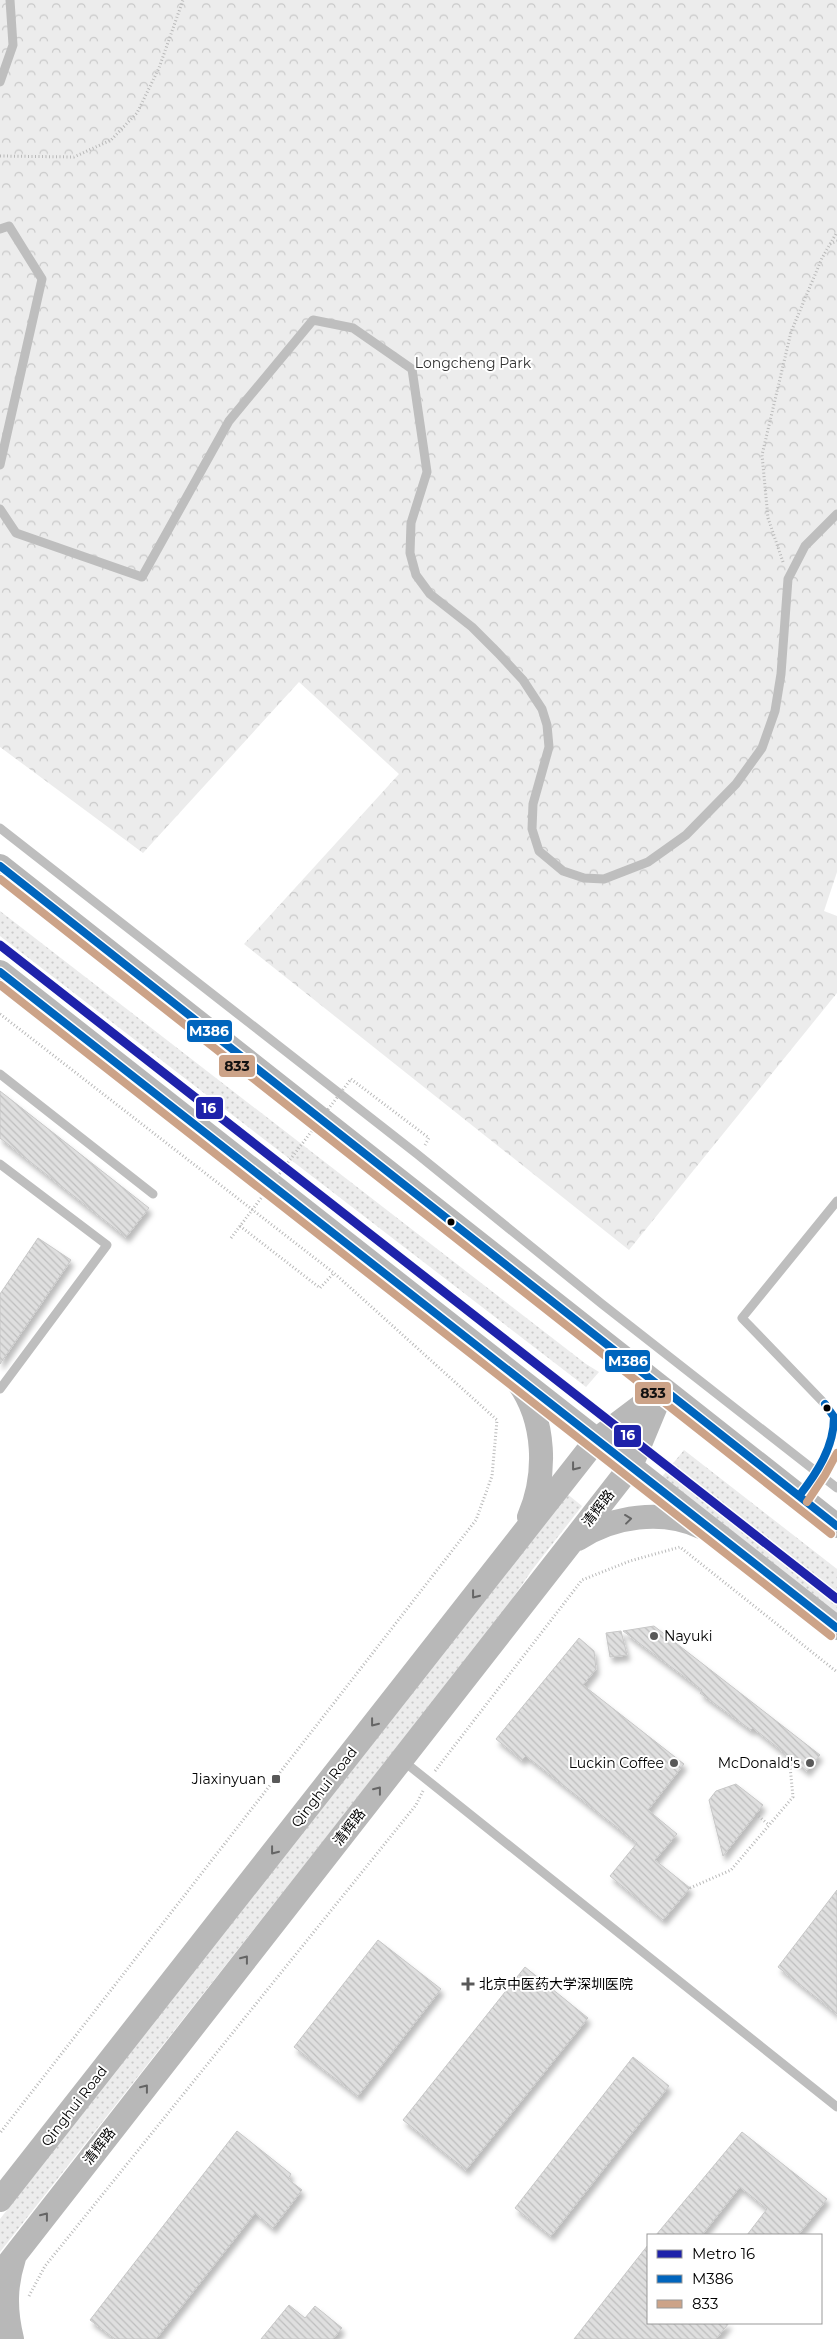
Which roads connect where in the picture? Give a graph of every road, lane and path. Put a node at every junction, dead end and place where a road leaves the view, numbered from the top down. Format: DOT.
graph roads {
  1 [pos="10,0"];
  2 [pos="183,0"];
  3 [pos="0,82"];
  4 [pos="0,156"];
  5 [pos="0,229"];
  6 [pos="837,232"];
  7 [pos="837,241"];
  8 [pos="830,245"];
  9 [pos="0,465"];
  10 [pos="0,509"];
  11 [pos="837,514"];
  12 [pos="788,579"];
  13 [pos="0,828"];
  14 [pos="0,866"];
  15 [pos="0,972"];
  16 [pos="0,1014"];
  17 [pos="0,1074"];
  18 [pos="417,1154"];
  19 [pos="0,1164"];
  20 [pos="153,1194"];
  21 [pos="837,1202"];
  22 [pos="240,1226"];
  23 [pos="231,1238"];
  24 [pos="334,1273"];
  25 [pos="512,1373"];
  26 [pos="0,1389"];
  27 [pos="663,1390"];
  28 [pos="597,1439"];
  29 [pos="631,1466"];
  30 [pos="817,1472"];
  31 [pos="837,1488"];
  32 [pos="799,1496"];
  33 [pos="837,1526"];
  34 [pos="522,1534"];
  35 [pos="719,1535"];
  36 [pos="568,1546"];
  37 [pos="837,1628"];
  38 [pos="837,1672"];
  39 [pos="789,1756"];
  40 [pos="401,1760"];
  41 [pos="428,1780"];
  42 [pos="756,1814"];
  43 [pos="769,1825"];
  44 [pos="690,1888"];
  45 [pos="837,2107"];
  46 [pos="0,2133"];
  47 [pos="0,2200"];
  48 [pos="15,2254"];
  49 [pos="0,2274"];
  50 [pos="25,2303"];
  51 [pos="12,2339"];
  1 -- 3 [label="lane"];
  2 -- 4 [label="path"];
  5 -- 9 [label="lane"];
  6 -- 8 [label="path"];
  7 -- 8 [label="path"];
  8 -- 12 [label="path"];
  10 -- 12 [label="lane"];
  11 -- 12 [label="lane"];
  13 -- 18 [label="lane"];
  14 -- 27 [label="main road"];
  15 -- 25 [label="main road"];
  16 -- 24 [label="path"];
  17 -- 20 [label="lane"];
  18 -- 22 [label="path, bridge"];
  18 -- 30 [label="lane"];
  19 -- 26 [label="lane"];
  21 -- 30 [label="lane"];
  22 -- 23 [label="path, bridge"];
  22 -- 24 [label="path"];
  24 -- 46 [label="path"];
  25 -- 28 [label="main road"];
  25 -- 34 [label="main road"];
  27 -- 28 [label="main road, Qinghui Road"];
  27 -- 29 [label="main road, 清辉路"];
  27 -- 32 [label="main road"];
  28 -- 29 [label="main road"];
  28 -- 34 [label="main road, Qinghui Road, one-way"];
  29 -- 35 [label="main road"];
  29 -- 36 [label="main road, 清辉路"];
  30 -- 31 [label="lane"];
  30 -- 32 [label="lane"];
  32 -- 33 [label="main road"];
  34 -- 47 [label="main road, Qinghui Road, one-way"];
  36 -- 35 [label="main road, one-way"];
  35 -- 37 [label="main road"];
  36 -- 40 [label="main road, 清辉路"];
  38 -- 41 [label="path"];
  39 -- 43 [label="path"];
  40 -- 41 [label="lane"];
  48 -- 40 [label="main road, 清辉路, one-way"];
  41 -- 45 [label="lane"];
  41 -- 50 [label="path"];
  42 -- 43 [label="path"];
  43 -- 44 [label="path"];
  48 -- 49 [label="main road"];
  48 -- 51 [label="main road"];
}
